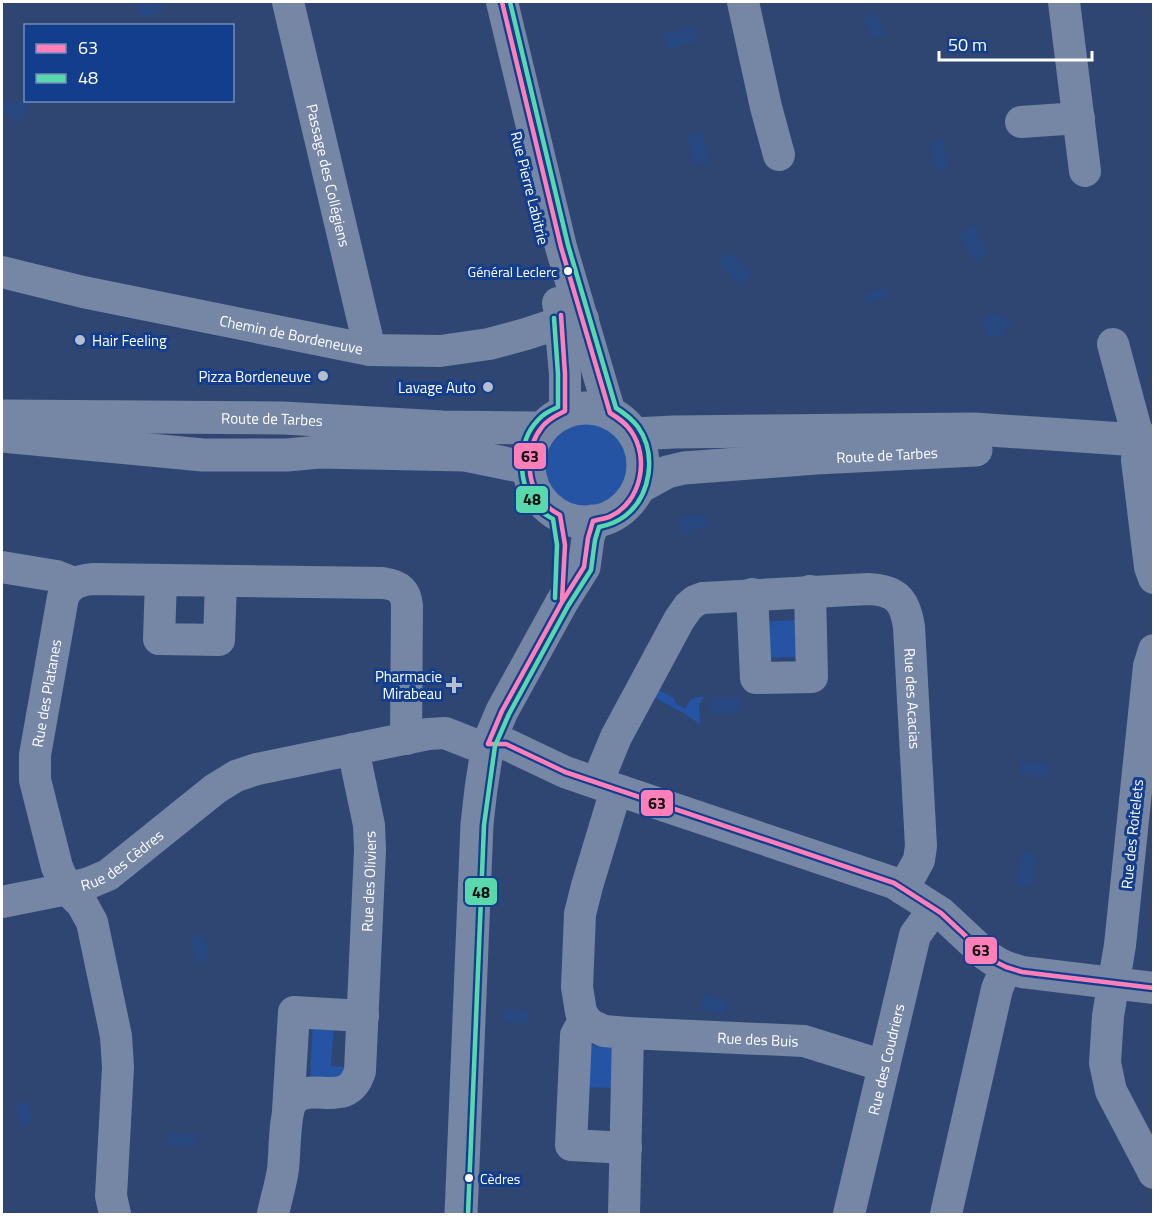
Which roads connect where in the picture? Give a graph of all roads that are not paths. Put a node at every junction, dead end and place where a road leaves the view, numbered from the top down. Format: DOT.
graph roads {
  1 [pos="288,2"];
  2 [pos="485,2"];
  3 [pos="502,2"];
  4 [pos="743,2"];
  5 [pos="1064,2"];
  6 [pos="1079,118"];
  7 [pos="1021,122"];
  8 [pos="779,155"];
  9 [pos="1085,171"];
  10 [pos="2,272"];
  11 [pos="572,320"];
  12 [pos="1113,344"];
  13 [pos="370,350"];
  14 [pos="610,413"];
  15 [pos="2,416"];
  16 [pos="553,420"];
  17 [pos="634,434"];
  18 [pos="2,436"];
  19 [pos="1146,441"];
  20 [pos="529,468"];
  21 [pos="638,488"];
  22 [pos="560,515"];
  23 [pos="593,521"];
  24 [pos="2,567"];
  25 [pos="1154,578"];
  26 [pos="161,580"];
  27 [pos="221,581"];
  28 [pos="74,583"];
  29 [pos="810,591"];
  30 [pos="752,594"];
  31 [pos="562,602"];
  32 [pos="1154,650"];
  33 [pos="406,739"];
  34 [pos="488,744"];
  35 [pos="353,749"];
  36 [pos="606,787"];
  37 [pos="67,889"];
  38 [pos="919,899"];
  39 [pos="2,902"];
  40 [pos="1006,967"];
  41 [pos="1113,983"];
  42 [pos="1154,988"];
  43 [pos="363,1016"];
  44 [pos="585,1019"];
  45 [pos="628,1033"];
  46 [pos="884,1066"];
  47 [pos="288,1111"];
  48 [pos="626,1148"];
  49 [pos="1154,1173"];
  50 [pos="115,1215"];
  51 [pos="273,1215"];
  52 [pos="461,1215"];
  53 [pos="624,1215"];
  54 [pos="849,1215"];
  55 [pos="946,1215"];
  1 -- 13 [label="street, Passage des Collégiens"];
  2 -- 11 [label="street, Rue Pierre Labitrie"];
  3 -- 11 [label="street, Rue Pierre Labitrie"];
  4 -- 8 [label="street"];
  5 -- 6 [label="street"];
  6 -- 7 [label="street"];
  6 -- 9 [label="street"];
  10 -- 13 [label="street, Chemin de Bordeneuve"];
  11 -- 13 [label="street, Chemin de Bordeneuve"];
  11 -- 14 [label="street, Rue Pierre Labitrie"];
  11 -- 16 [label="street, Rue Pierre Labitrie"];
  12 -- 19 [label="street"];
  14 -- 16 [label="main road, Route de Tarbes"];
  14 -- 17 [label="main road"];
  15 -- 16 [label="main road, Route de Tarbes"];
  16 -- 20 [label="main road"];
  17 -- 19 [label="main road, Route de Tarbes"];
  17 -- 21 [label="main road"];
  18 -- 20 [label="main road, Route de Tarbes"];
  19 -- 21 [label="main road, Route de Tarbes"];
  19 -- 25 [label="street"];
  20 -- 22 [label="main road"];
  21 -- 23 [label="main road, Route de Tarbes"];
  22 -- 23 [label="main road"];
  22 -- 31 [label="main road"];
  23 -- 31 [label="main road"];
  24 -- 28 [label="street"];
  26 -- 27 [label="street"];
  26 -- 27 [label="street"];
  26 -- 28 [label="street"];
  27 -- 33 [label="street"];
  28 -- 37 [label="street, Rue des Platanes"];
  29 -- 30 [label="street, Rue des Acacias"];
  29 -- 30 [label="street"];
  29 -- 38 [label="street, Rue des Acacias"];
  30 -- 36 [label="street, Rue des Acacias"];
  31 -- 34 [label="main road"];
  32 -- 41 [label="street, Rue des Roitelets"];
  33 -- 34 [label="street, Rue des Cèdres"];
  33 -- 35 [label="street, Rue des Cèdres"];
  34 -- 36 [label="street"];
  34 -- 52 [label="main road"];
  35 -- 37 [label="street, Rue des Cèdres"];
  35 -- 43 [label="street, Rue des Oliviers"];
  36 -- 38 [label="street"];
  36 -- 44 [label="street, Rue des Acacias"];
  37 -- 39 [label="street"];
  37 -- 50 [label="street, Rue des Cèdres"];
  38 -- 40 [label="street"];
  38 -- 46 [label="street, Rue des Coudriers"];
  40 -- 41 [label="street"];
  40 -- 55 [label="street"];
  41 -- 42 [label="street"];
  41 -- 49 [label="street, Rue des Roitelets"];
  43 -- 47 [label="street, Rue des Oliviers"];
  43 -- 47 [label="street"];
  44 -- 45 [label="street, Rue des Buis"];
  44 -- 48 [label="street"];
  45 -- 46 [label="street, Rue des Buis"];
  45 -- 48 [label="street"];
  46 -- 54 [label="street, Rue des Coudriers"];
  47 -- 51 [label="street"];
  48 -- 53 [label="street"];
}
